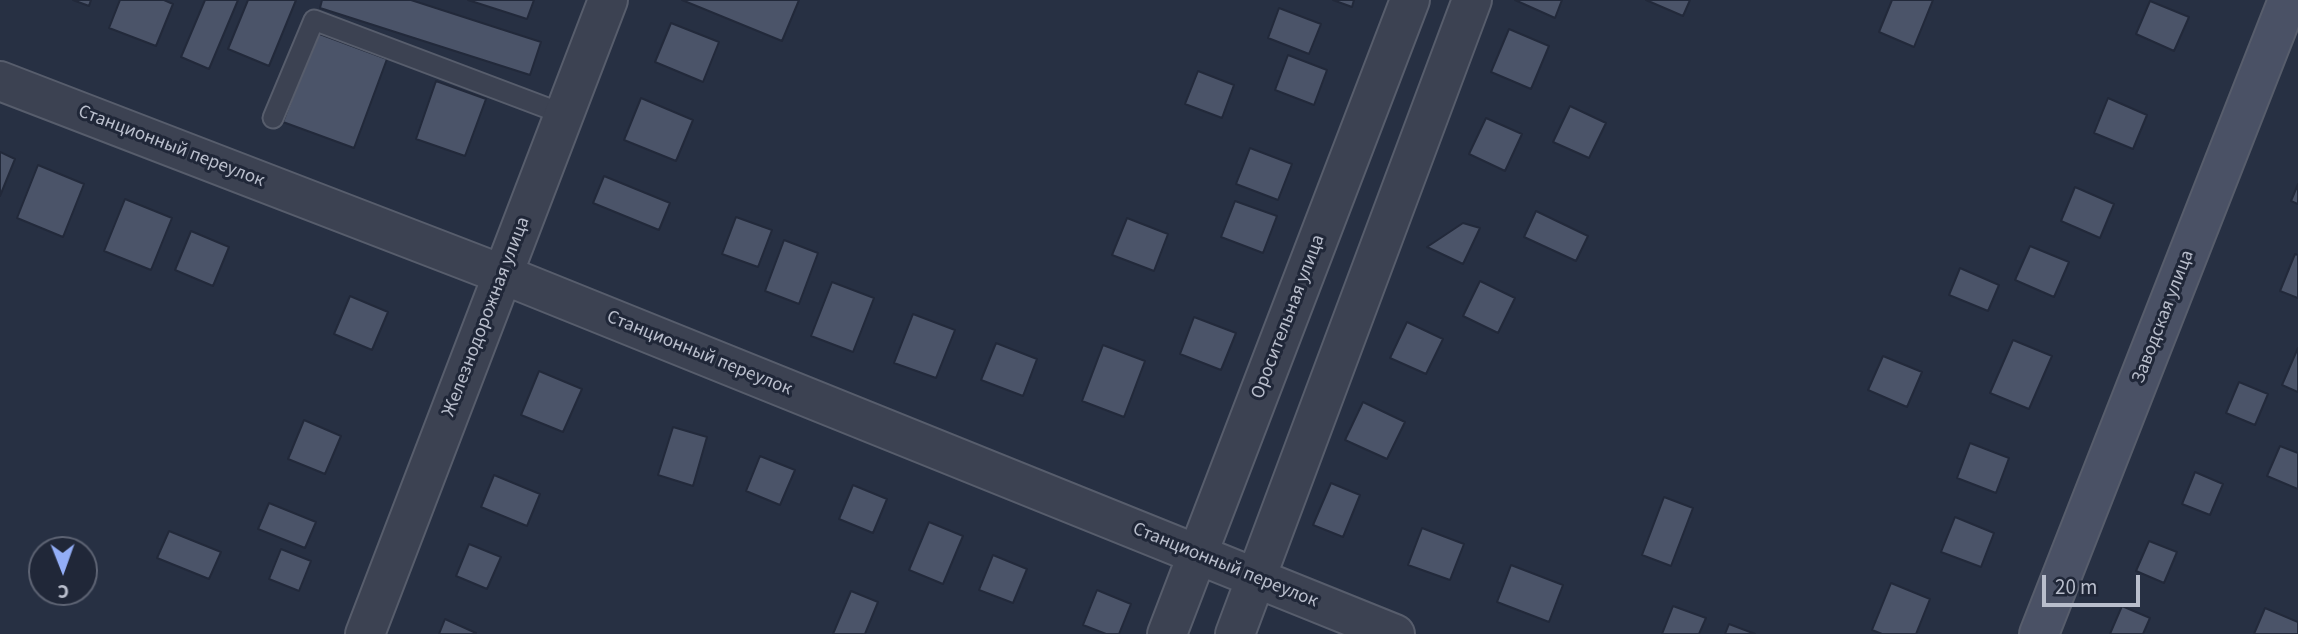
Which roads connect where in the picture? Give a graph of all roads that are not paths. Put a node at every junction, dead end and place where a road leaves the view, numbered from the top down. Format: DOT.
graph roads {
  1 [pos="608,0"];
  2 [pos="1410,0"];
  3 [pos="1472,0"];
  4 [pos="2288,0"];
  5 [pos="0,80"];
  6 [pos="563,114"];
  7 [pos="273,118"];
  8 [pos="504,275"];
  9 [pos="1199,555"];
  10 [pos="1256,579"];
  11 [pos="365,634"];
  12 [pos="1167,634"];
  13 [pos="1235,634"];
  14 [pos="1395,634"];
  15 [pos="2039,634"];
  1 -- 6 [label="street, Железнодорожная улица"];
  2 -- 9 [label="street, Оросительная улица"];
  3 -- 10 [label="street"];
  4 -- 15 [label="main road, Заводская улица"];
  5 -- 8 [label="street, Станционный переулок"];
  6 -- 7 [label="lane"];
  6 -- 8 [label="street, Железнодорожная улица"];
  8 -- 9 [label="street, Станционный переулок"];
  8 -- 11 [label="street, Железнодорожная улица"];
  9 -- 10 [label="street, Станционный переулок"];
  9 -- 12 [label="street, Оросительная улица"];
  10 -- 13 [label="street"];
  10 -- 14 [label="street, Станционный переулок"];
}
